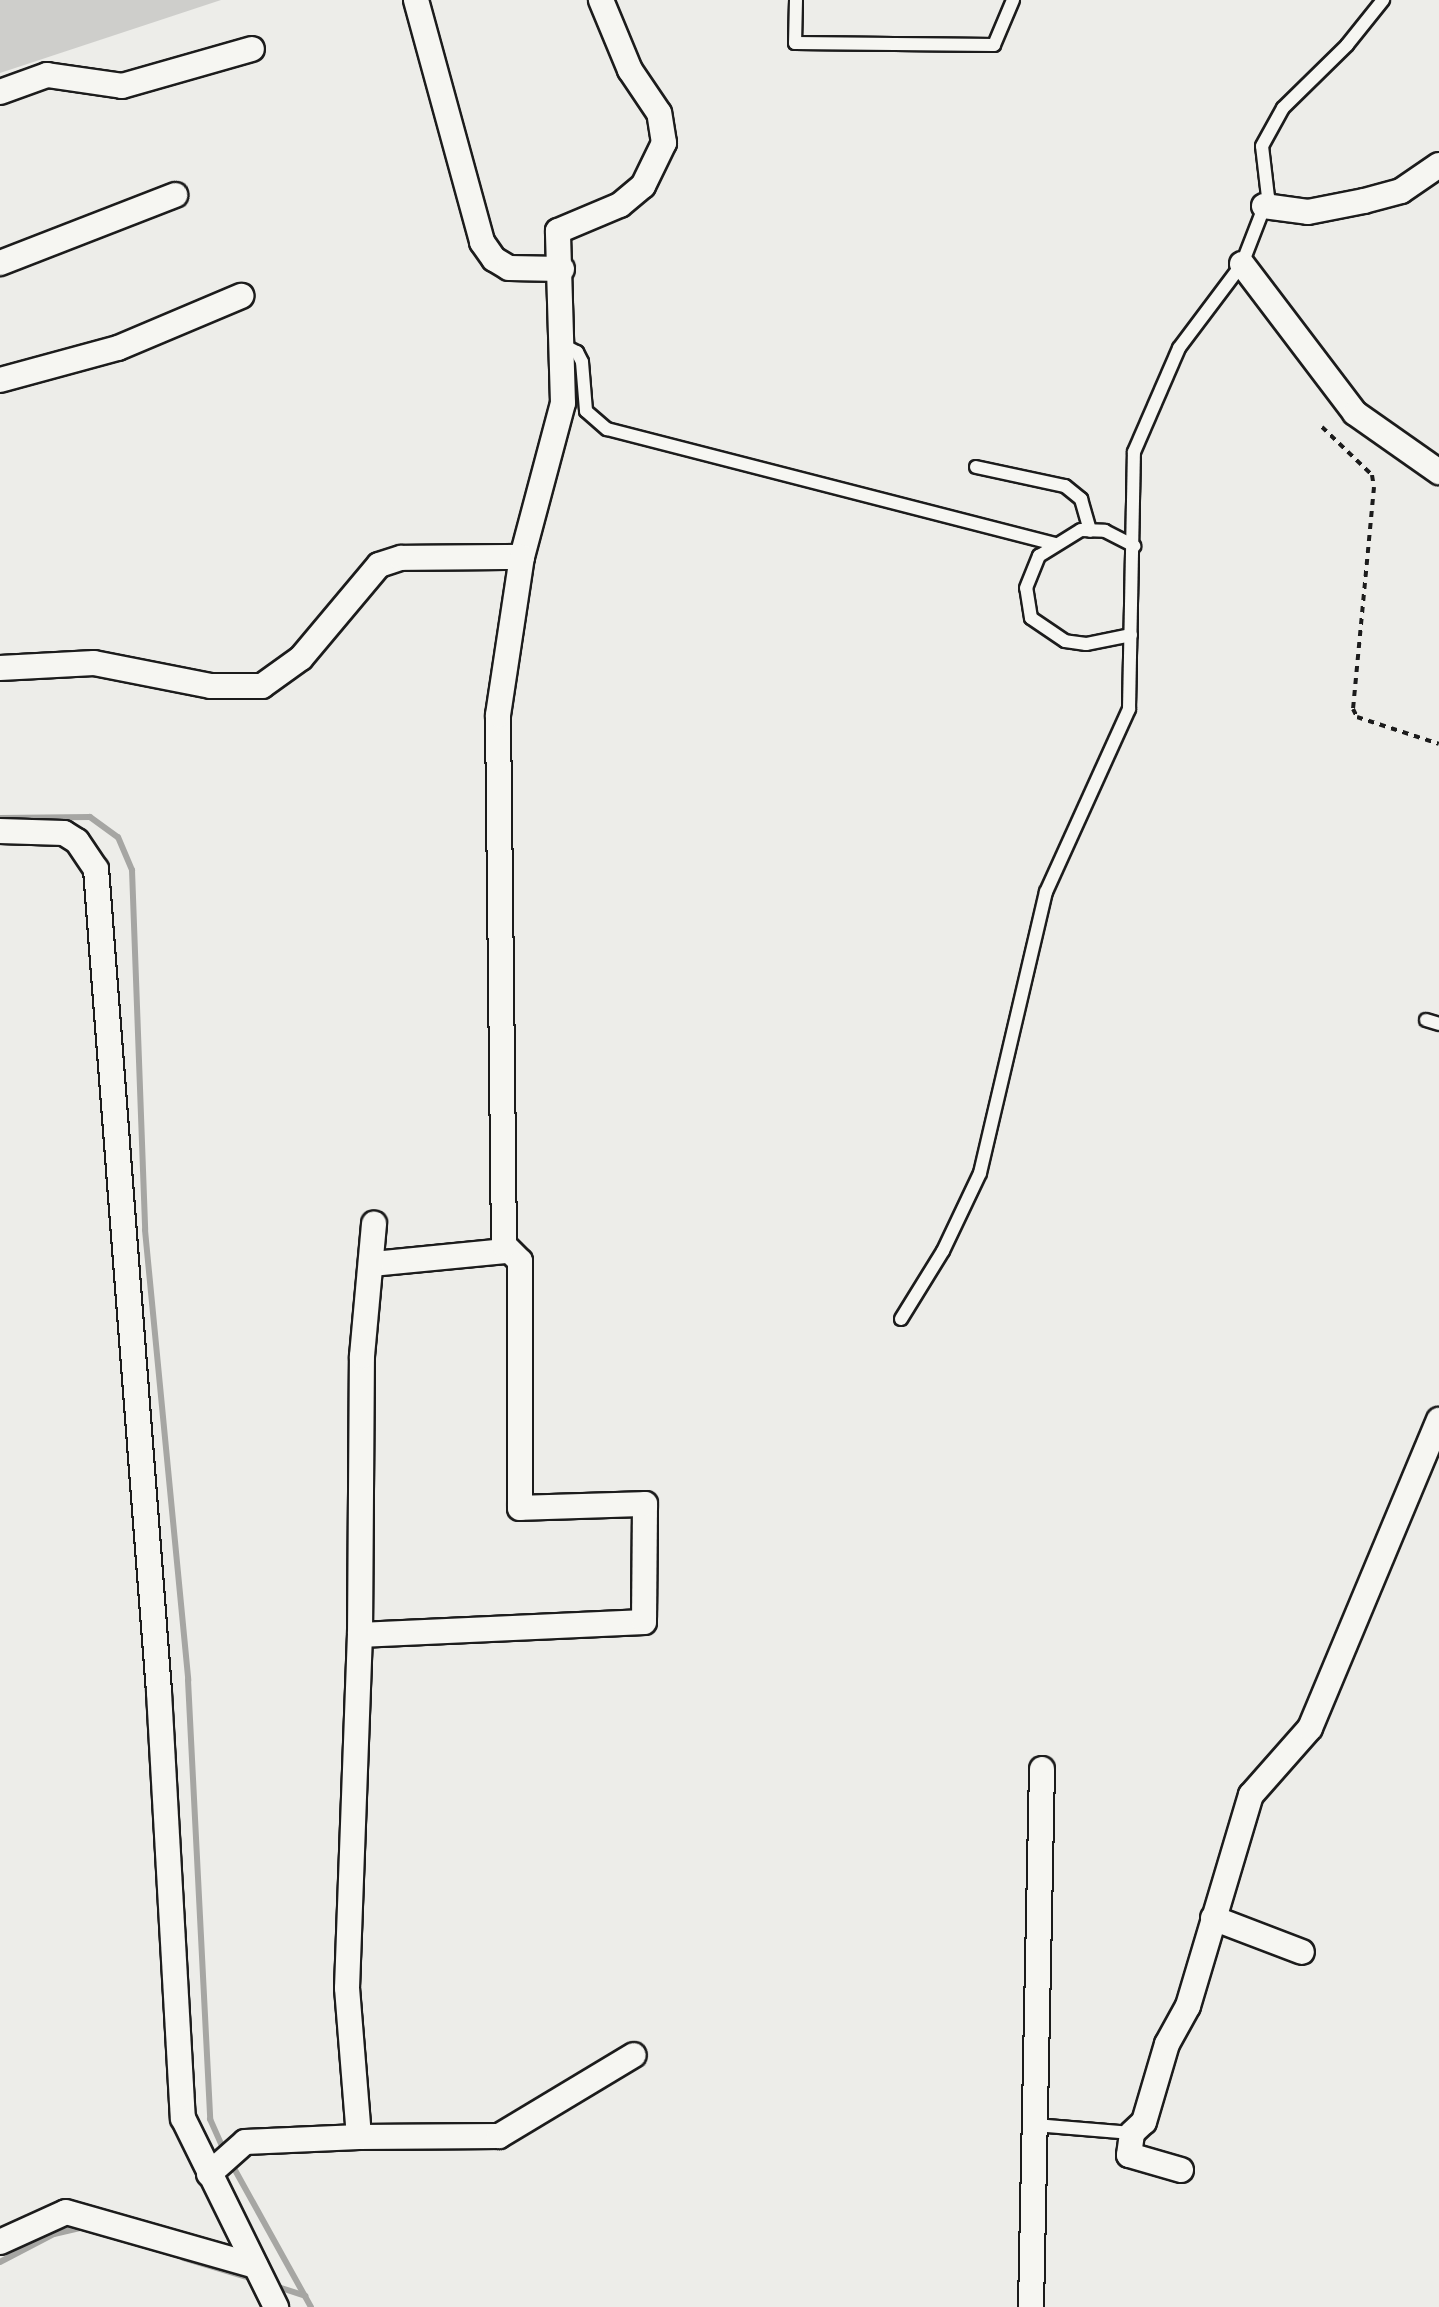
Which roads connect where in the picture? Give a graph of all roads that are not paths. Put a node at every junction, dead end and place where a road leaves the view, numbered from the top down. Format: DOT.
graph roads {
  1 [pos="416,0"];
  2 [pos="601,0"];
  3 [pos="796,0"];
  4 [pos="1013,0"];
  5 [pos="1383,0"];
  6 [pos="252,49"];
  7 [pos="0,92"];
  8 [pos="1439,165"];
  9 [pos="175,195"];
  10 [pos="1264,206"];
  11 [pos="0,263"];
  12 [pos="1242,264"];
  13 [pos="562,269"];
  14 [pos="241,296"];
  15 [pos="563,345"];
  16 [pos="0,380"];
  17 [pos="976,467"];
  18 [pos="1439,472"];
  19 [pos="1090,531"];
  20 [pos="1054,544"];
  21 [pos="1134,546"];
  22 [pos="522,557"];
  23 [pos="1131,635"];
  24 [pos="0,668"];
  25 [pos="0,831"];
  26 [pos="374,1224"];
  27 [pos="506,1251"];
  28 [pos="373,1264"];
  29 [pos="901,1319"];
  30 [pos="1439,1420"];
  31 [pos="360,1635"];
  32 [pos="1042,1769"];
  33 [pos="1213,1918"];
  34 [pos="1302,1952"];
  35 [pos="634,2055"];
  36 [pos="1035,2125"];
  37 [pos="1132,2133"];
  38 [pos="359,2137"];
  39 [pos="215,2170"];
  40 [pos="1181,2170"];
  41 [pos="0,2242"];
  42 [pos="255,2266"];
  43 [pos="276,2307"];
  44 [pos="1031,2307"];
  1 -- 13 [label="street"];
  2 -- 13 [label="street"];
  3 -- 4 [label="lane"];
  5 -- 10 [label="lane"];
  6 -- 7 [label="street"];
  8 -- 10 [label="street"];
  9 -- 11 [label="street"];
  10 -- 12 [label="lane"];
  12 -- 18 [label="street"];
  12 -- 21 [label="lane"];
  13 -- 15 [label="street"];
  14 -- 16 [label="street"];
  15 -- 20 [label="lane"];
  15 -- 22 [label="street"];
  17 -- 19 [label="lane"];
  19 -- 20 [label="lane"];
  19 -- 21 [label="lane"];
  20 -- 23 [label="lane"];
  21 -- 23 [label="lane"];
  22 -- 24 [label="street"];
  22 -- 27 [label="street"];
  23 -- 29 [label="lane"];
  25 -- 39 [label="street"];
  26 -- 28 [label="street"];
  27 -- 28 [label="street"];
  27 -- 31 [label="street"];
  28 -- 31 [label="street"];
  30 -- 33 [label="street"];
  31 -- 38 [label="street"];
  32 -- 36 [label="street"];
  33 -- 34 [label="street"];
  33 -- 37 [label="street"];
  35 -- 38 [label="street"];
  36 -- 37 [label="lane"];
  36 -- 44 [label="street"];
  37 -- 40 [label="street"];
  38 -- 39 [label="street"];
  39 -- 42 [label="street"];
  41 -- 42 [label="street"];
  42 -- 43 [label="street"];
}
